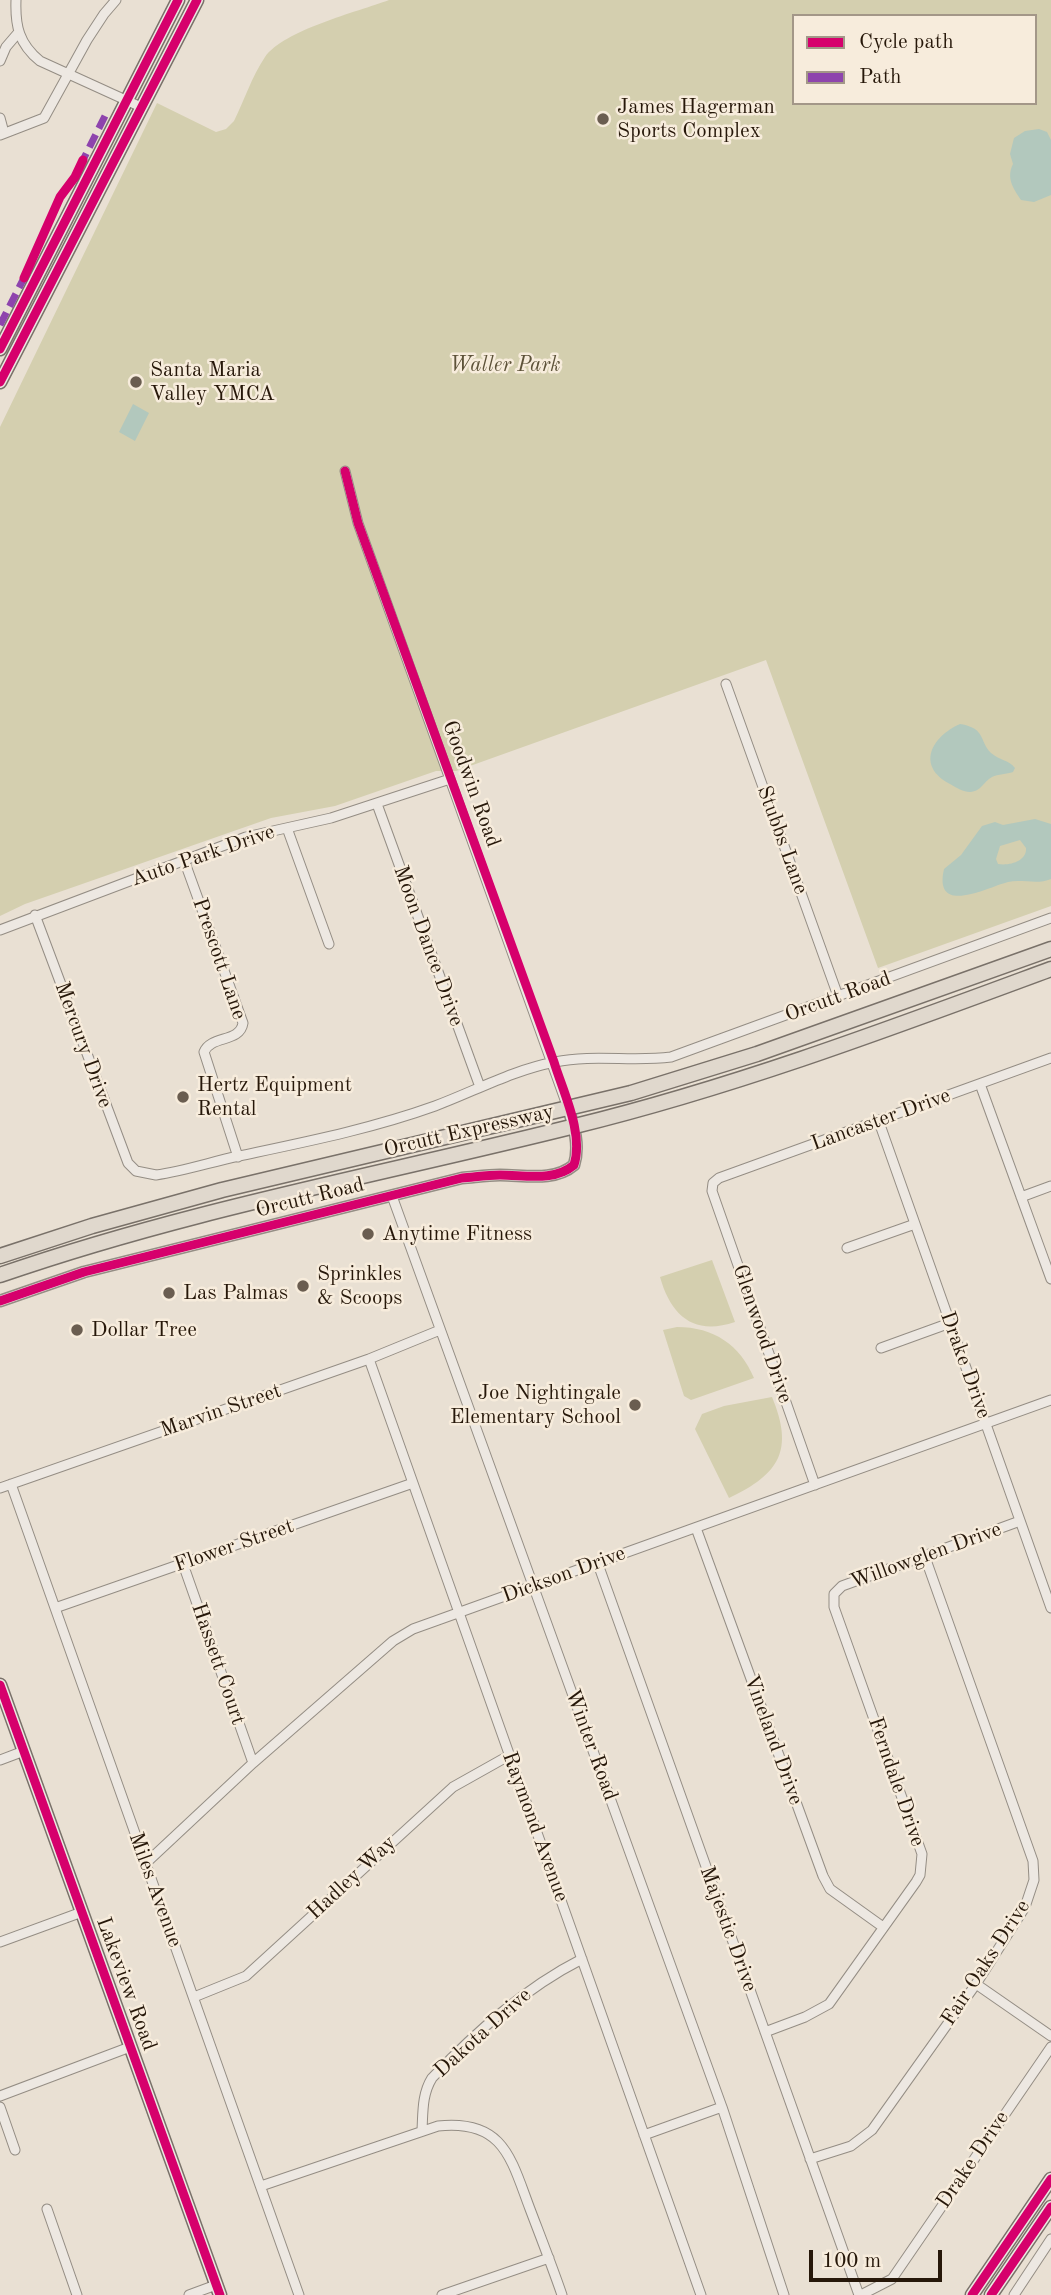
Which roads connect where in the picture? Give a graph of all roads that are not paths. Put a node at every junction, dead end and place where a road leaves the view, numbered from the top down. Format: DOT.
graph roads {
  1 [pos="16,0"];
  2 [pos="116,0"];
  3 [pos="178,0"];
  4 [pos="197,0"];
  5 [pos="18,33"];
  6 [pos="0,61"];
  7 [pos="70,75"];
  8 [pos="126,100"];
  9 [pos="142,107"];
  10 [pos="0,118"];
  11 [pos="2,134"];
  12 [pos="0,348"];
  13 [pos="0,382"];
  14 [pos="345,471"];
  15 [pos="726,684"];
  16 [pos="450,779"];
  17 [pos="377,804"];
  18 [pos="287,828"];
  19 [pos="184,860"];
  20 [pos="36,915"];
  21 [pos="1051,918"];
  22 [pos="0,930"];
  23 [pos="329,944"];
  24 [pos="1051,949"];
  25 [pos="1051,969"];
  26 [pos="838,996"];
  27 [pos="1051,1058"];
  28 [pos="554,1062"];
  29 [pos="980,1084"];
  30 [pos="480,1087"];
  31 [pos="568,1108"];
  32 [pos="879,1122"];
  33 [pos="574,1127"];
  34 [pos="238,1157"];
  35 [pos="136,1171"];
  36 [pos="713,1183"];
  37 [pos="1051,1186"];
  38 [pos="392,1196"];
  39 [pos="1021,1197"];
  40 [pos="915,1224"];
  41 [pos="846,1248"];
  42 [pos="0,1256"];
  43 [pos="0,1275"];
  44 [pos="1051,1279"];
  45 [pos="0,1301"];
  46 [pos="950,1323"];
  47 [pos="440,1330"];
  48 [pos="881,1348"];
  49 [pos="369,1359"];
  50 [pos="1051,1400"];
  51 [pos="986,1424"];
  52 [pos="413,1483"];
  53 [pos="11,1484"];
  54 [pos="816,1485"];
  55 [pos="0,1488"];
  56 [pos="1020,1521"];
  57 [pos="696,1528"];
  58 [pos="925,1557"];
  59 [pos="183,1564"];
  60 [pos="598,1564"];
  61 [pos="533,1586"];
  62 [pos="834,1594"];
  63 [pos="55,1608"];
  64 [pos="1051,1608"];
  65 [pos="459,1613"];
  66 [pos="0,1685"];
  67 [pos="24,1751"];
  68 [pos="510,1755"];
  69 [pos="0,1760"];
  70 [pos="253,1763"];
  71 [pos="145,1864"];
  72 [pos="82,1912"];
  73 [pos="883,1927"];
  74 [pos="0,1942"];
  75 [pos="582,1959"];
  76 [pos="976,1984"];
  77 [pos="194,1997"];
  78 [pos="765,2032"];
  79 [pos="1051,2036"];
  80 [pos="130,2047"];
  81 [pos="1051,2047"];
  82 [pos="0,2096"];
  83 [pos="0,2107"];
  84 [pos="722,2107"];
  85 [pos="422,2130"];
  86 [pos="644,2135"];
  87 [pos="15,2150"];
  88 [pos="810,2159"];
  89 [pos="1051,2179"];
  90 [pos="261,2186"];
  91 [pos="1051,2207"];
  92 [pos="47,2209"];
  93 [pos="1051,2239"];
  94 [pos="548,2258"];
  95 [pos="218,2290"];
  96 [pos="77,2295"];
  97 [pos="189,2295"];
  98 [pos="299,2295"];
  99 [pos="442,2295"];
  100 [pos="562,2295"];
  101 [pos="701,2295"];
  102 [pos="785,2295"];
  103 [pos="860,2295"];
  104 [pos="972,2295"];
  105 [pos="991,2295"];
  106 [pos="1014,2295"];
  1 -- 5 [label="street"];
  2 -- 7 [label="street"];
  3 -- 8 [label="main road"];
  4 -- 9 [label="main road"];
  5 -- 6 [label="street"];
  5 -- 7 [label="street"];
  7 -- 8 [label="street"];
  7 -- 11 [label="street"];
  8 -- 9 [label="street"];
  8 -- 12 [label="main road"];
  9 -- 13 [label="main road"];
  10 -- 11 [label="street"];
  14 -- 16 [label="street, Goodwin Road"];
  15 -- 26 [label="street, Stubbs Lane"];
  16 -- 17 [label="street, Auto Park Drive"];
  16 -- 28 [label="street, Goodwin Road"];
  17 -- 18 [label="street, Auto Park Drive"];
  17 -- 30 [label="street, Moon Dance Drive"];
  18 -- 19 [label="street, Auto Park Drive"];
  18 -- 23 [label="street"];
  19 -- 20 [label="street, Auto Park Drive"];
  19 -- 34 [label="street, Prescott Lane"];
  20 -- 22 [label="street, Auto Park Drive"];
  20 -- 35 [label="street, Mercury Drive"];
  21 -- 26 [label="street, Orcutt Road"];
  24 -- 31 [label="highway, Orcutt Expressway"];
  25 -- 33 [label="highway, Orcutt Expressway"];
  26 -- 28 [label="street, Orcutt Road"];
  27 -- 29 [label="street, Lancaster Drive"];
  28 -- 30 [label="street, Orcutt Road"];
  28 -- 31 [label="street, Goodwin Road"];
  29 -- 32 [label="street, Lancaster Drive"];
  29 -- 39 [label="street"];
  30 -- 34 [label="street, Orcutt Road"];
  31 -- 33 [label="street, Orcutt Road"];
  31 -- 42 [label="highway, Orcutt Expressway"];
  32 -- 36 [label="street, Lancaster Drive"];
  32 -- 40 [label="street, Drake Drive"];
  33 -- 38 [label="street, Orcutt Road"];
  33 -- 43 [label="highway, Orcutt Expressway"];
  34 -- 35 [label="street, Orcutt Road"];
  36 -- 54 [label="street, Glenwood Drive"];
  37 -- 39 [label="street"];
  38 -- 45 [label="street, Orcutt Road"];
  38 -- 47 [label="street, Winter Road"];
  39 -- 44 [label="street"];
  40 -- 41 [label="street"];
  40 -- 46 [label="street, Drake Drive"];
  46 -- 48 [label="street"];
  46 -- 51 [label="street, Drake Drive"];
  47 -- 49 [label="street, Marvin Street"];
  47 -- 61 [label="street, Winter Road"];
  49 -- 52 [label="street, Raymond Avenue"];
  49 -- 53 [label="street, Marvin Street"];
  50 -- 51 [label="street, Dickson Drive"];
  51 -- 54 [label="street, Dickson Drive"];
  51 -- 56 [label="street, Drake Drive"];
  52 -- 59 [label="street, Flower Street"];
  52 -- 65 [label="street, Raymond Avenue"];
  53 -- 55 [label="street, Marvin Street"];
  53 -- 63 [label="street, Miles Avenue"];
  54 -- 57 [label="street, Dickson Drive"];
  56 -- 58 [label="street, Willowglen Drive"];
  56 -- 64 [label="street, Drake Drive"];
  57 -- 60 [label="street, Dickson Drive"];
  57 -- 73 [label="street, Vineland Drive"];
  58 -- 62 [label="street, Willowglen Drive"];
  58 -- 76 [label="street, Fair Oaks Drive"];
  59 -- 63 [label="street, Flower Street"];
  59 -- 70 [label="street, Hassett Court"];
  60 -- 61 [label="street, Dickson Drive"];
  60 -- 78 [label="street, Majestic Drive"];
  61 -- 65 [label="street, Dickson Drive"];
  61 -- 84 [label="street, Winter Road"];
  62 -- 73 [label="street, Ferndale Drive"];
  63 -- 71 [label="street, Miles Avenue"];
  65 -- 68 [label="street, Raymond Avenue"];
  65 -- 70 [label="street, Dickson Drive"];
  66 -- 67 [label="main road, Lakeview Road"];
  67 -- 69 [label="street"];
  67 -- 72 [label="main road, Lakeview Road"];
  68 -- 75 [label="street, Raymond Avenue"];
  68 -- 77 [label="street, Hadley Way"];
  70 -- 71 [label="street, Dickson Drive"];
  71 -- 77 [label="street, Miles Avenue"];
  72 -- 74 [label="street"];
  72 -- 80 [label="main road, Lakeview Road"];
  73 -- 78 [label="street, Ferndale Drive"];
  75 -- 85 [label="street, Dakota Drive"];
  75 -- 86 [label="street, Raymond Avenue"];
  76 -- 79 [label="street"];
  76 -- 88 [label="street, Fair Oaks Drive"];
  77 -- 90 [label="street, Miles Avenue"];
  78 -- 88 [label="street, Majestic Drive"];
  80 -- 82 [label="street"];
  80 -- 95 [label="main road, Lakeview Road"];
  81 -- 103 [label="street, Drake Drive"];
  83 -- 87 [label="street"];
  84 -- 86 [label="street"];
  84 -- 102 [label="street, Winter Road"];
  85 -- 90 [label="street"];
  85 -- 94 [label="street"];
  86 -- 101 [label="street, Raymond Avenue"];
  88 -- 103 [label="street, Majestic Drive"];
  89 -- 104 [label="main road"];
  90 -- 98 [label="street, Miles Avenue"];
  91 -- 105 [label="main road"];
  92 -- 96 [label="street"];
  93 -- 106 [label="street"];
  94 -- 99 [label="street"];
  94 -- 100 [label="street"];
  95 -- 97 [label="street"];
}
